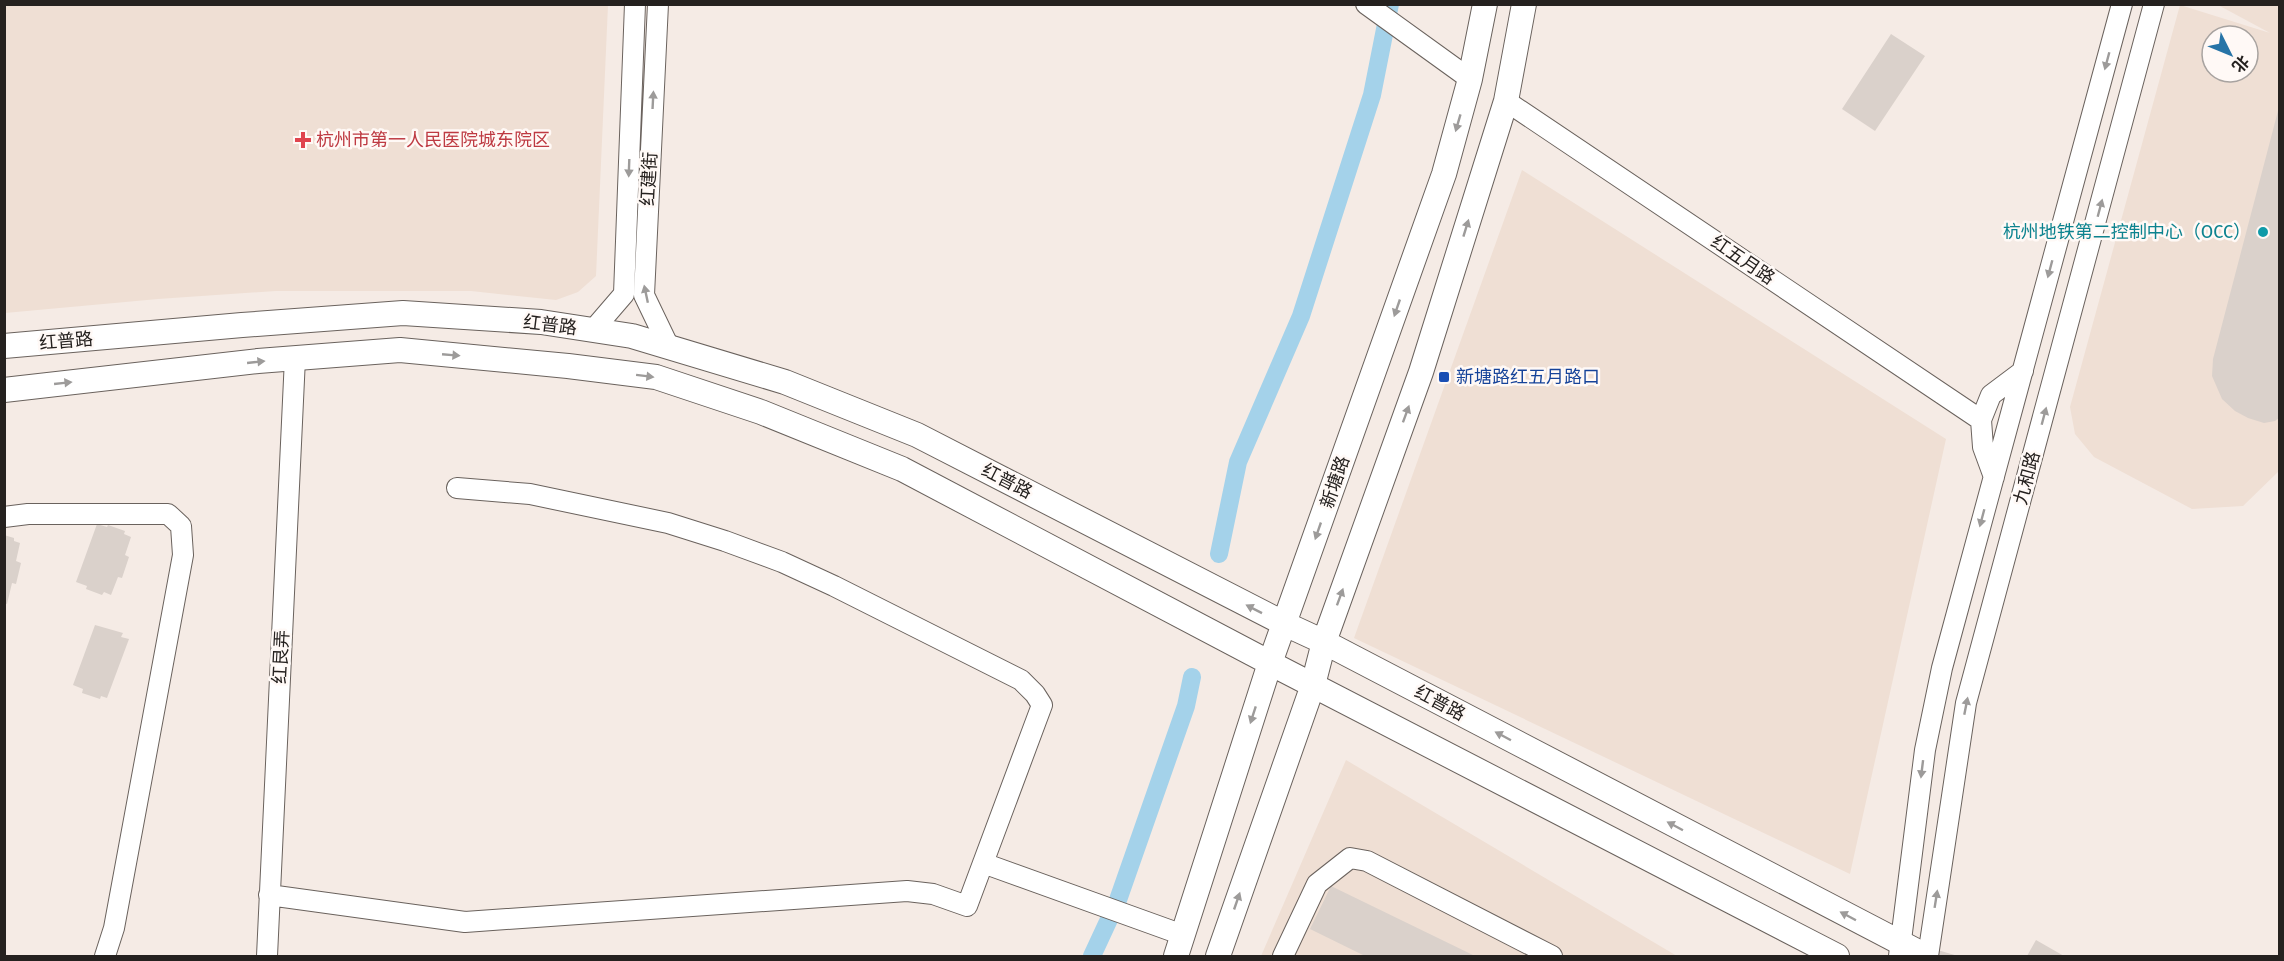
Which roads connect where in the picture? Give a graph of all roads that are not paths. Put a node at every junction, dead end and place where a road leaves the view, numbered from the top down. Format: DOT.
graph roads {
  1 [pos="635,4"];
  2 [pos="658,4"];
  3 [pos="1485,4"];
  4 [pos="1524,4"];
  5 [pos="2122,4"];
  6 [pos="2154,4"];
  7 [pos="1369,6"];
  8 [pos="1470,79"];
  9 [pos="1506,101"];
  10 [pos="593,330"];
  11 [pos="4,346"];
  12 [pos="669,347"];
  13 [pos="295,358"];
  14 [pos="2023,371"];
  15 [pos="4,390"];
  16 [pos="1981,420"];
  17 [pos="1994,477"];
  18 [pos="457,488"];
  19 [pos="4,517"];
  20 [pos="1285,624"];
  21 [pos="1323,642"];
  22 [pos="1270,663"];
  23 [pos="1313,685"];
  24 [pos="983,864"];
  25 [pos="269,895"];
  26 [pos="1179,946"];
  27 [pos="1899,950"];
  28 [pos="1546,955"];
  29 [pos="105,957"];
  30 [pos="267,957"];
  31 [pos="1218,957"];
  32 [pos="1283,957"];
  33 [pos="1837,957"];
  34 [pos="1927,957"];
  1 -- 10 [label="street, 红建街, one-way"];
  12 -- 2 [label="street, 红建街, one-way"];
  3 -- 8 [label="main road, 新塘路"];
  4 -- 9 [label="main road"];
  5 -- 14 [label="street, 九和路, one-way"];
  34 -- 6 [label="street, 九和路, one-way"];
  7 -- 8 [label="street"];
  8 -- 20 [label="main road, 新塘路, one-way"];
  9 -- 16 [label="street, 红五月路"];
  21 -- 9 [label="main road, one-way"];
  10 -- 11 [label="main road, 红普路"];
  10 -- 12 [label="main road, 红普路"];
  20 -- 12 [label="main road, 红普路, one-way"];
  15 -- 13 [label="main road, 红普路, one-way"];
  13 -- 22 [label="main road, 红普路, one-way"];
  13 -- 25 [label="street, 红艮弄"];
  14 -- 16 [label="street"];
  14 -- 17 [label="street, 九和路"];
  16 -- 17 [label="street"];
  17 -- 27 [label="street, 九和路, one-way"];
  18 -- 24 [label="street"];
  19 -- 29 [label="street"];
  20 -- 21 [label="main road, 红普路"];
  20 -- 22 [label="main road, 新塘路"];
  21 -- 23 [label="main road"];
  27 -- 21 [label="main road, 红普路, one-way"];
  22 -- 23 [label="main road, 红普路"];
  22 -- 26 [label="main road, 新塘路, one-way"];
  31 -- 23 [label="main road, one-way"];
  23 -- 33 [label="main road, 红普路"];
  24 -- 25 [label="street"];
  24 -- 26 [label="street"];
  25 -- 30 [label="street, 红艮弄"];
  27 -- 34 [label="main road, 红普路"];
  28 -- 32 [label="street"];
}
